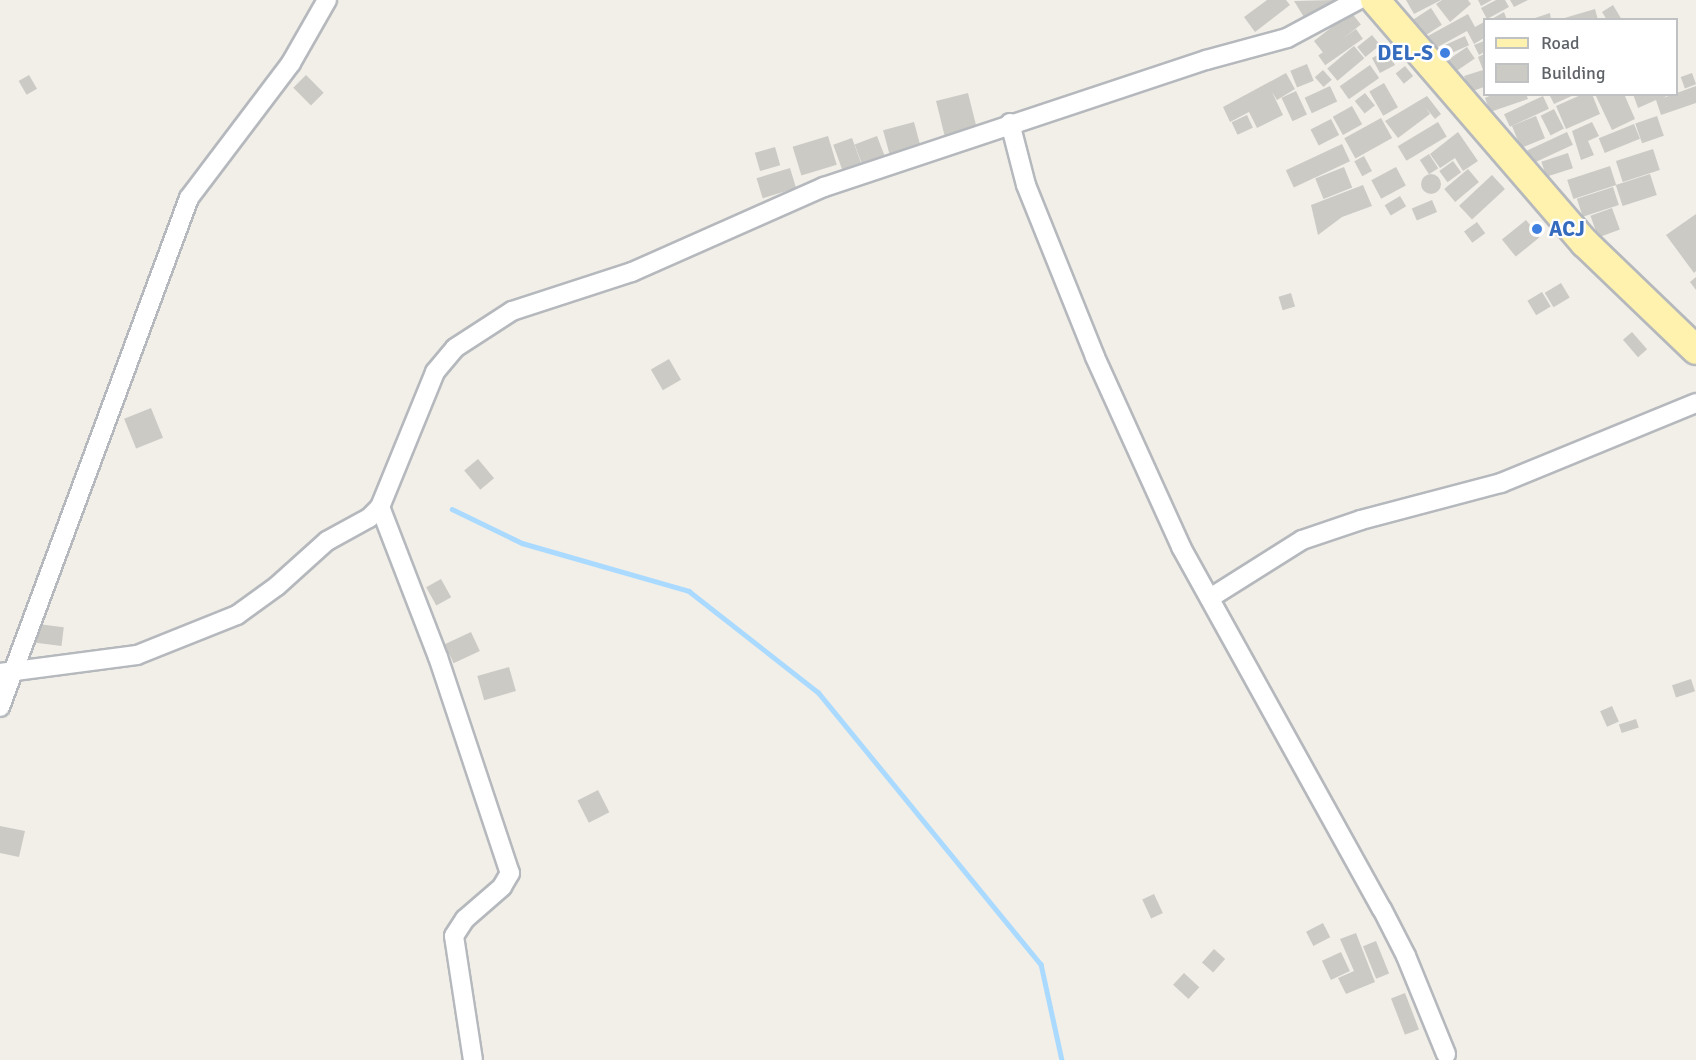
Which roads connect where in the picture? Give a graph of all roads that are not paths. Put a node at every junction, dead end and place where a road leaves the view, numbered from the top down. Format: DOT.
graph roads {
  1 [pos="327,0"];
  2 [pos="1358,0"];
  3 [pos="1375,0"];
  4 [pos="1011,123"];
  5 [pos="1696,350"];
  6 [pos="1696,403"];
  7 [pos="380,507"];
  8 [pos="1210,598"];
  9 [pos="8,671"];
  10 [pos="0,707"];
  11 [pos="1446,1054"];
  12 [pos="473,1060"];
  1 -- 9 [label="street"];
  2 -- 4 [label="street"];
  3 -- 5 [label="main road"];
  4 -- 7 [label="street"];
  4 -- 8 [label="street"];
  6 -- 8 [label="street"];
  7 -- 9 [label="street"];
  7 -- 12 [label="street"];
  8 -- 11 [label="street"];
  9 -- 10 [label="street"];
}
